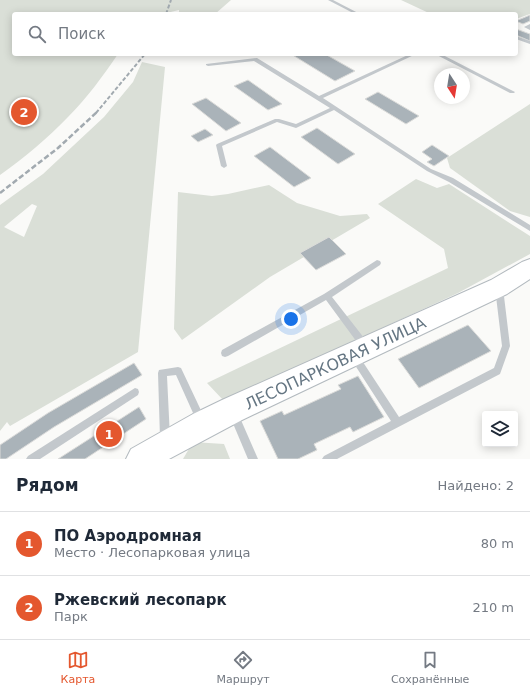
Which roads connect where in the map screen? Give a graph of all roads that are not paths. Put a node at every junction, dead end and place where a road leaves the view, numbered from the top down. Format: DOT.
graph roads {
  1 [pos="330,0"];
  2 [pos="354,12"];
  3 [pos="530,25"];
  4 [pos="530,29"];
  5 [pos="518,38"];
  6 [pos="530,43"];
  7 [pos="410,56"];
  8 [pos="441,56"];
  9 [pos="208,65"];
  10 [pos="512,92"];
  11 [pos="318,98"];
  12 [pos="334,108"];
  13 [pos="224,166"];
  14 [pos="530,228"];
  15 [pos="377,263"];
  16 [pos="530,268"];
  17 [pos="499,287"];
  18 [pos="327,296"];
  19 [pos="360,351"];
  20 [pos="225,353"];
  21 [pos="135,392"];
  22 [pos="232,410"];
  23 [pos="398,423"];
  24 [pos="203,424"];
  25 [pos="165,445"];
  26 [pos="31,459"];
  27 [pos="141,459"];
  28 [pos="253,459"];
  29 [pos="327,459"];
  1 -- 2 [label="lane"];
  3 -- 4 [label="lane"];
  5 -- 6 [label="lane"];
  7 -- 11 [label="lane"];
  8 -- 10 [label="lane"];
  9 -- 11 [label="lane"];
  11 -- 12 [label="lane"];
  12 -- 13 [label="lane"];
  12 -- 14 [label="lane"];
  15 -- 18 [label="lane"];
  16 -- 17 [label="street, ЛЕСОПАРКОВАЯ УЛИЦА"];
  17 -- 19 [label="street, ЛЕСОПАРКОВАЯ УЛИЦА"];
  17 -- 23 [label="lane"];
  18 -- 19 [label="lane"];
  18 -- 20 [label="lane"];
  19 -- 22 [label="street, ЛЕСОПАРКОВАЯ УЛИЦА"];
  19 -- 23 [label="lane"];
  21 -- 26 [label="lane"];
  22 -- 24 [label="street, ЛЕСОПАРКОВАЯ УЛИЦА"];
  22 -- 28 [label="lane"];
  23 -- 29 [label="lane"];
  24 -- 25 [label="street, ЛЕСОПАРКОВАЯ УЛИЦА"];
  24 -- 25 [label="lane"];
  25 -- 27 [label="street, ЛЕСОПАРКОВАЯ УЛИЦА"];
}
